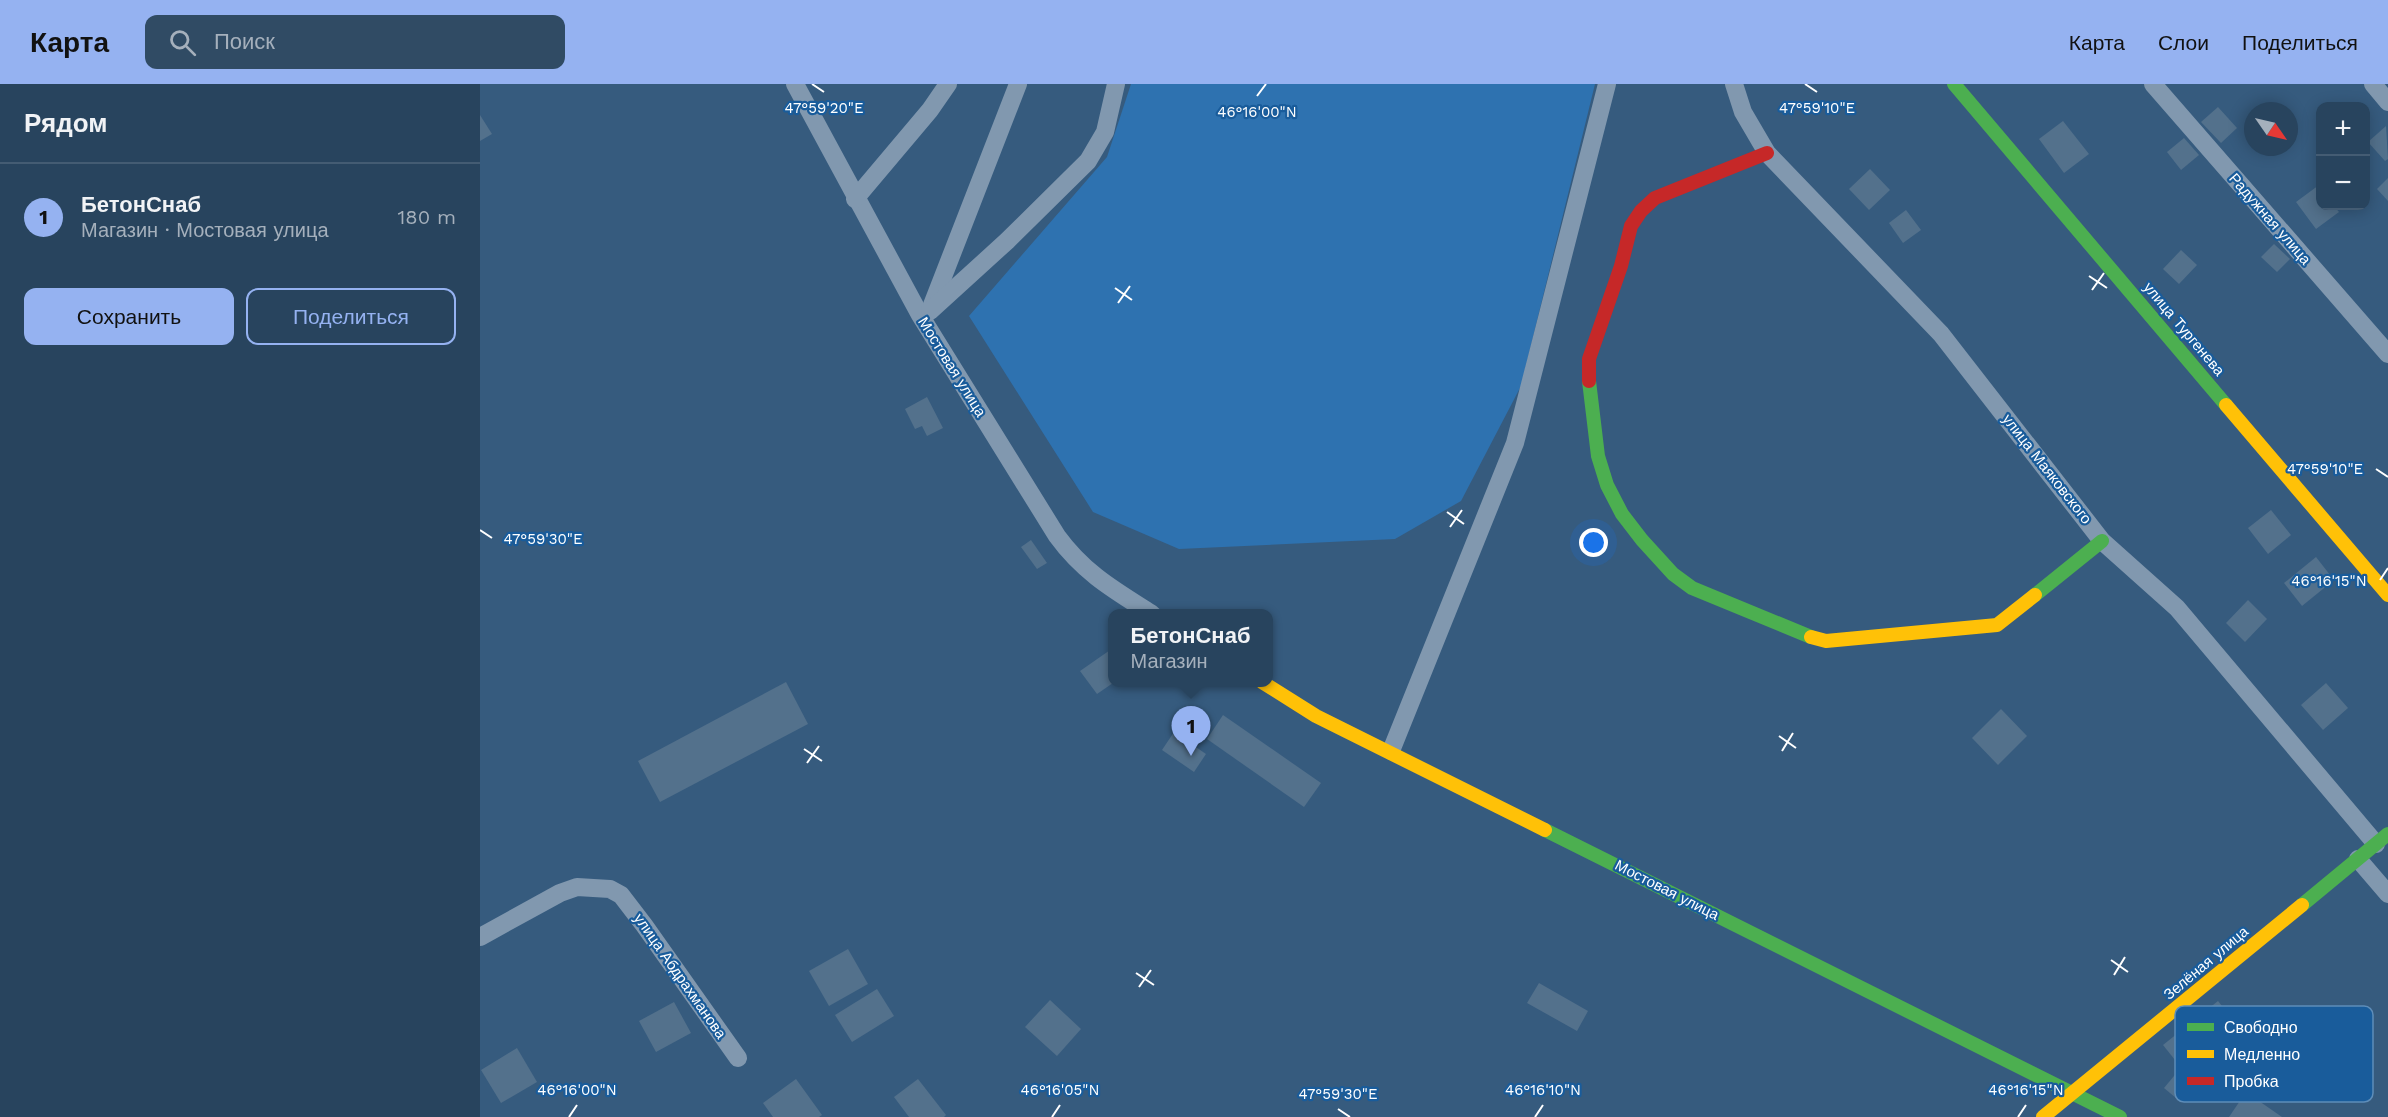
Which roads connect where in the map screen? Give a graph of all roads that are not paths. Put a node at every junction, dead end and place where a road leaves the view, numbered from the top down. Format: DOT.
graph roads {
  1 [pos="795,84"];
  2 [pos="948,84"];
  3 [pos="1018,84"];
  4 [pos="1116,84"];
  5 [pos="1607,84"];
  6 [pos="1734,84"];
  7 [pos="1954,84"];
  8 [pos="2153,84"];
  9 [pos="2373,84"];
  10 [pos="2388,102"];
  11 [pos="1767,153"];
  12 [pos="855,198"];
  13 [pos="925,313"];
  14 [pos="2388,354"];
  15 [pos="2102,541"];
  16 [pos="2388,595"];
  17 [pos="1144,609"];
  18 [pos="1270,687"];
  19 [pos="1391,751"];
  20 [pos="2382,839"];
  21 [pos="2358,859"];
  22 [pos="2388,894"];
  23 [pos="480,937"];
  24 [pos="2180,1006"];
  25 [pos="2175,1010"];
  26 [pos="738,1058"];
  27 [pos="2073,1094"];
  28 [pos="2092,1110"];
  29 [pos="2043,1117"];
  30 [pos="2120,1117"];
  1 -- 12 [label="street, Мостовая улица"];
  2 -- 12 [label="street"];
  3 -- 13 [label="street"];
  4 -- 13 [label="street"];
  5 -- 19 [label="street"];
  6 -- 11 [label="street, улица Маяковского"];
  7 -- 16 [label="street, улица Тургенева"];
  8 -- 14 [label="street, Радужная улица"];
  9 -- 10 [label="street"];
  11 -- 15 [label="street, улица Маяковского"];
  11 -- 15 [label="street"];
  12 -- 13 [label="street, Мостовая улица"];
  13 -- 17 [label="street, Мостовая улица"];
  15 -- 20 [label="street, улица Маяковского"];
  18 -- 19 [label="street, Мостовая улица"];
  19 -- 27 [label="street, Мостовая улица"];
  20 -- 21 [label="street, Зелёная улица"];
  21 -- 22 [label="street"];
  21 -- 24 [label="street, Зелёная улица"];
  23 -- 26 [label="street, улица Абдрахманова"];
  25 -- 27 [label="street, Зелёная улица"];
  27 -- 28 [label="street, Мостовая улица"];
  27 -- 29 [label="street, Зелёная улица"];
  28 -- 30 [label="street, Мостовая улица"];
}
